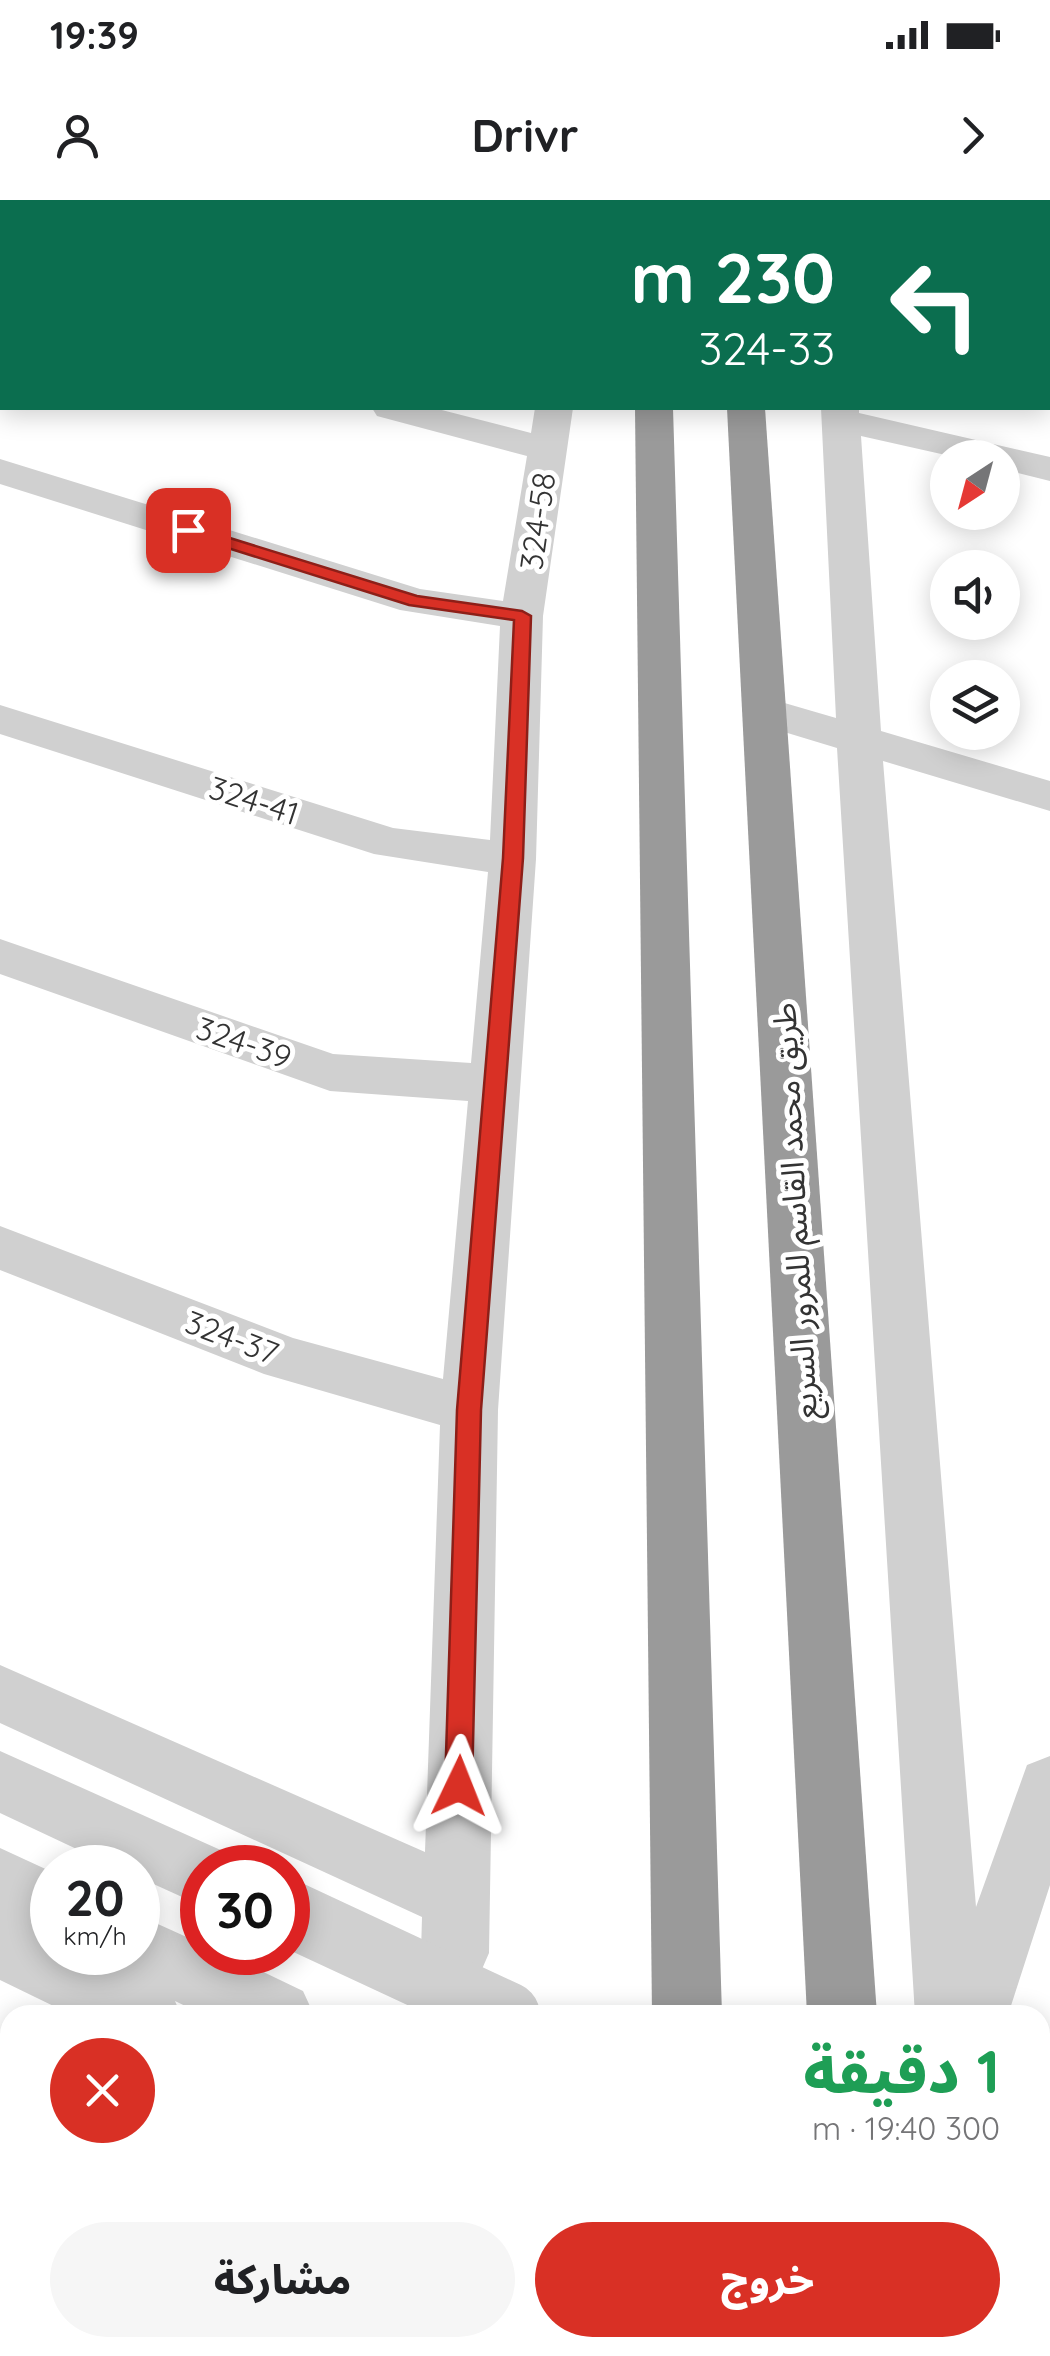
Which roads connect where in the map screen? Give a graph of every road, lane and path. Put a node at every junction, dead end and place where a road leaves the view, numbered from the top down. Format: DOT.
graph roads {
  1 [pos="407,410"];
  2 [pos="654,410"];
  3 [pos="746,410"];
  4 [pos="840,414"];
  5 [pos="550,428"];
  6 [pos="1050,469"];
  7 [pos="0,471"];
  8 [pos="522,616"];
  9 [pos="764,712"];
  10 [pos="0,719"];
  11 [pos="859,738"];
  12 [pos="1050,796"];
  13 [pos="513,858"];
  14 [pos="0,956"];
  15 [pos="496,1084"];
  16 [pos="0,1247"];
  17 [pos="469,1410"];
  18 [pos="0,1693"];
  19 [pos="0,1781"];
  20 [pos="1050,1786"];
  21 [pos="180,1864"];
  22 [pos="0,1880"];
  23 [pos="30,1895"];
  24 [pos="310,1923"];
  25 [pos="0,1944"];
  26 [pos="160,1958"];
  27 [pos="125,2005"];
  28 [pos="258,2005"];
  29 [pos="486,2005"];
  30 [pos="687,2005"];
  31 [pos="841,2005"];
  32 [pos="949,2005"];
  33 [pos="976,2005"];
  1 -- 5 [label="street"];
  2 -- 30 [label="highway"];
  3 -- 9 [label="highway, طريق محمد القاسم للمرور السريع"];
  4 -- 6 [label="street"];
  4 -- 11 [label="street"];
  5 -- 8 [label="street, 324-58"];
  7 -- 8 [label="street"];
  8 -- 13 [label="street, 324-58"];
  9 -- 11 [label="street"];
  9 -- 31 [label="highway, طريق محمد القاسم للمرور السريع"];
  10 -- 13 [label="street, 324-41"];
  11 -- 12 [label="street"];
  11 -- 32 [label="street"];
  13 -- 15 [label="street, 324-58"];
  14 -- 15 [label="street, 324-39"];
  15 -- 17 [label="street, 324-58"];
  16 -- 17 [label="street, 324-37"];
  17 -- 18 [label="street, 324-58"];
  19 -- 21 [label="street"];
  20 -- 33 [label="street"];
  22 -- 23 [label="street"];
  24 -- 29 [label="street, bridge"];
  25 -- 27 [label="street"];
  26 -- 28 [label="street"];
}
